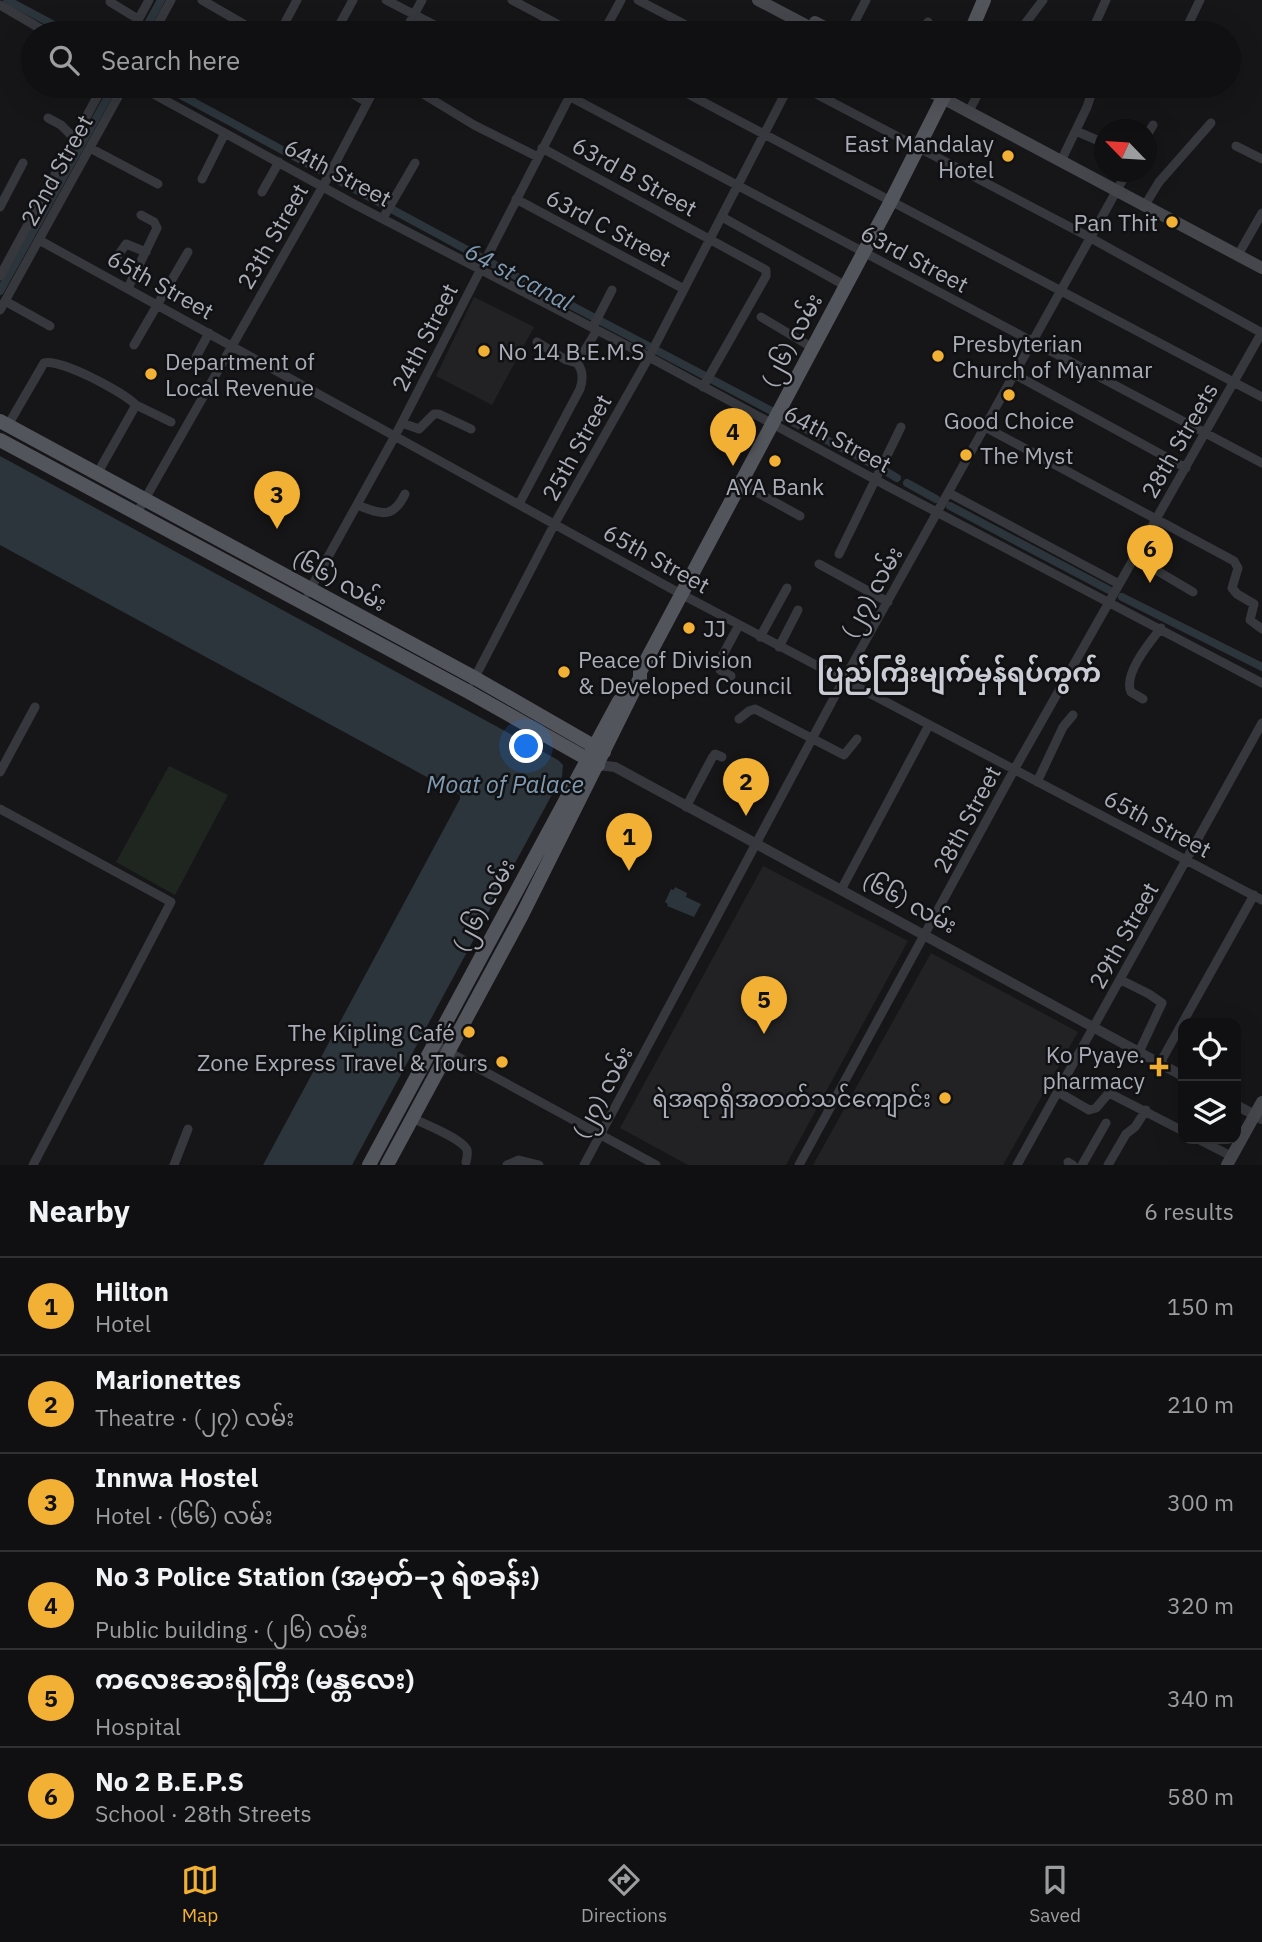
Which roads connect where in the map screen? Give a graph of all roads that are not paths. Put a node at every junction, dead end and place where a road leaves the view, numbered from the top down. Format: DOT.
graph roads {
  1 [pos="149,0"];
  2 [pos="171,0"];
  3 [pos="202,0"];
  4 [pos="297,0"];
  5 [pos="353,0"];
  6 [pos="386,0"];
  7 [pos="422,0"];
  8 [pos="512,0"];
  9 [pos="621,0"];
  10 [pos="638,0"];
  11 [pos="758,0"];
  12 [pos="866,0"];
  13 [pos="983,0"];
  14 [pos="1043,0"];
  15 [pos="1106,0"];
  16 [pos="1200,0"];
  17 [pos="110,2"];
  18 [pos="776,3"];
  19 [pos="0,5"];
  20 [pos="414,15"];
  21 [pos="138,19"];
  22 [pos="27,21"];
  23 [pos="160,21"];
  24 [pos="238,21"];
  25 [pos="286,21"];
  26 [pos="342,21"];
  27 [pos="411,21"];
  28 [pos="426,21"];
  29 [pos="551,21"];
  30 [pos="610,21"];
  31 [pos="678,21"];
  32 [pos="803,21"];
  33 [pos="855,21"];
  34 [pos="975,21"];
  35 [pos="1027,21"];
  36 [pos="1096,21"];
  37 [pos="1190,21"];
  38 [pos="97,98"];
  39 [pos="117,98"];
  40 [pos="160,98"];
  41 [pos="360,98"];
  42 [pos="370,98"];
  43 [pos="430,98"];
  44 [pos="569,98"];
  45 [pos="574,98"];
  46 [pos="696,98"];
  47 [pos="782,98"];
  48 [pos="824,98"];
  49 [pos="940,98"];
  50 [pos="955,98"];
  51 [pos="976,98"];
  52 [pos="1089,98"];
  53 [pos="368,102"];
  54 [pos="971,108"];
  55 [pos="48,118"];
  56 [pos="1211,123"];
  57 [pos="1076,131"];
  58 [pos="763,133"];
  59 [pos="225,134"];
  60 [pos="75,139"];
  61 [pos="1094,139"];
  62 [pos="1236,146"];
  63 [pos="90,148"];
  64 [pos="918,148"];
  65 [pos="540,152"];
  66 [pos="1063,158"];
  67 [pos="1262,159"];
  68 [pos="279,162"];
  69 [pos="23,163"];
  70 [pos="415,163"];
  71 [pos="202,179"];
  72 [pos="326,180"];
  73 [pos="1121,182"];
  74 [pos="158,184"];
  75 [pos="738,186"];
  76 [pos="1118,187"];
  77 [pos="261,192"];
  78 [pos="516,199"];
  79 [pos="891,201"];
  80 [pos="1146,203"];
  81 [pos="0,207"];
  82 [pos="386,212"];
  83 [pos="1262,213"];
  84 [pos="141,215"];
  85 [pos="722,217"];
  86 [pos="1089,237"];
  87 [pos="709,239"];
  88 [pos="39,240"];
  89 [pos="146,252"];
  90 [pos="188,252"];
  91 [pos="864,252"];
  92 [pos="1240,252"];
  93 [pos="1262,260"];
  94 [pos="114,261"];
  95 [pos="483,263"];
  96 [pos="1262,268"];
  97 [pos="0,276"];
  98 [pos="846,286"];
  99 [pos="128,288"];
  100 [pos="684,289"];
  101 [pos="612,290"];
  102 [pos="1060,290"];
  103 [pos="158,304"];
  104 [pos="2,305"];
  105 [pos="761,317"];
  106 [pos="596,324"];
  107 [pos="50,326"];
  108 [pos="1262,332"];
  109 [pos="209,333"];
  110 [pos="537,342"];
  111 [pos="1031,342"];
  112 [pos="134,345"];
  113 [pos="232,346"];
  114 [pos="813,348"];
  115 [pos="651,352"];
  116 [pos="195,356"];
  117 [pos="577,363"];
  118 [pos="1014,374"];
  119 [pos="706,381"];
  120 [pos="1234,383"];
  121 [pos="1262,397"];
  122 [pos="136,405"];
  123 [pos="776,417"];
  124 [pos="171,422"];
  125 [pos="4,423"];
  126 [pos="402,423"];
  127 [pos="901,427"];
  128 [pos="985,427"];
  129 [pos="471,429"];
  130 [pos="1205,433"];
  131 [pos="395,436"];
  132 [pos="0,440"];
  133 [pos="1262,463"];
  134 [pos="1186,468"];
  135 [pos="878,473"];
  136 [pos="97,474"];
  137 [pos="740,483"];
  138 [pos="405,494"];
  139 [pos="943,503"];
  140 [pos="519,504"];
  141 [pos="357,505"];
  142 [pos="141,507"];
  143 [pos="800,516"];
  144 [pos="1157,517"];
  145 [pos="555,523"];
  146 [pos="839,554"];
  147 [pos="1135,557"];
  148 [pos="819,564"];
  149 [pos="787,588"];
  150 [pos="310,590"];
  151 [pos="1193,592"];
  152 [pos="1114,593"];
  153 [pos="681,594"];
  154 [pos="888,602"];
  155 [pos="302,604"];
  156 [pos="798,610"];
  157 [pos="739,625"];
  158 [pos="1161,628"];
  159 [pos="1262,629"];
  160 [pos="760,637"];
  161 [pos="779,647"];
  162 [pos="731,676"];
  163 [pos="843,681"];
  164 [pos="1262,683"];
  165 [pos="471,685"];
  166 [pos="1143,699"];
  167 [pos="35,707"];
  168 [pos="1073,715"];
  169 [pos="739,719"];
  170 [pos="1262,723"];
  171 [pos="929,726"];
  172 [pos="811,738"];
  173 [pos="857,740"];
  174 [pos="596,756"];
  175 [pos="722,757"];
  176 [pos="1014,770"];
  177 [pos="0,772"];
  178 [pos="1037,782"];
  179 [pos="687,807"];
  180 [pos="0,809"];
  181 [pos="754,844"];
  182 [pos="1187,860"];
  183 [pos="841,890"];
  184 [pos="1258,898"];
  185 [pos="925,936"];
  186 [pos="1121,980"];
  187 [pos="1094,1027"];
  188 [pos="434,1044"];
  189 [pos="448,1051"];
  190 [pos="1139,1052"];
  191 [pos="1160,1063"];
  192 [pos="1178,1073"];
  193 [pos="1262,1088"];
  194 [pos="1058,1092"];
  195 [pos="1262,1102"];
  196 [pos="1146,1110"];
  197 [pos="1255,1116"];
  198 [pos="412,1118"];
  199 [pos="1106,1123"];
  200 [pos="1178,1128"];
  201 [pos="188,1129"];
  202 [pos="1241,1131"];
  203 [pos="600,1135"];
  204 [pos="1204,1144"];
  205 [pos="1232,1144"];
  206 [pos="1225,1161"];
  207 [pos="466,1162"];
  208 [pos="33,1165"];
  209 [pos="174,1165"];
  210 [pos="369,1165"];
  211 [pos="387,1165"];
  212 [pos="507,1165"];
  213 [pos="539,1165"];
  214 [pos="584,1165"];
  215 [pos="656,1165"];
  216 [pos="799,1165"];
  217 [pos="1017,1165"];
  218 [pos="1082,1165"];
  219 [pos="1108,1165"];
  1 -- 21 [label="street"];
  2 -- 23 [label="street"];
  3 -- 24 [label="street"];
  4 -- 25 [label="street"];
  5 -- 26 [label="street"];
  6 -- 20 [label="street"];
  7 -- 20 [label="street"];
  8 -- 29 [label="street"];
  9 -- 30 [label="street"];
  10 -- 31 [label="street"];
  11 -- 18 [label="main road"];
  12 -- 33 [label="street"];
  13 -- 34 [label="main road"];
  14 -- 35 [label="street"];
  15 -- 36 [label="street"];
  16 -- 37 [label="street"];
  17 -- 21 [label="street"];
  18 -- 32 [label="main road"];
  19 -- 22 [label="street"];
  20 -- 27 [label="street"];
  20 -- 28 [label="street"];
  38 -- 60 [label="street, 22nd Street"];
  39 -- 63 [label="street, 22nd Street"];
  40 -- 59 [label="street, 64th Street"];
  41 -- 53 [label="street"];
  42 -- 53 [label="street, 23th Street"];
  43 -- 65 [label="street, 63rd B Street"];
  44 -- 65 [label="street, 24th Street"];
  45 -- 75 [label="street, 63rd Street"];
  46 -- 58 [label="street"];
  47 -- 58 [label="street, 25th Street"];
  48 -- 64 [label="street"];
  49 -- 64 [label="main road, (၂၆) လမ်း"];
  50 -- 54 [label="main road"];
  51 -- 54 [label="street"];
  52 -- 57 [label="street"];
  53 -- 72 [label="street, 23th Street"];
  54 -- 66 [label="main road"];
  55 -- 60 [label="street"];
  56 -- 80 [label="street"];
  57 -- 61 [label="street"];
  57 -- 66 [label="street"];
  58 -- 75 [label="street, 25th Street"];
  58 -- 79 [label="street"];
  59 -- 68 [label="street, 64th Street"];
  59 -- 71 [label="street"];
  60 -- 97 [label="street, 22nd Street"];
  62 -- 67 [label="street"];
  63 -- 74 [label="street"];
  63 -- 88 [label="street, 22nd Street"];
  64 -- 79 [label="main road, (၂၆) လမ်း"];
  64 -- 86 [label="street"];
  65 -- 78 [label="street, 24th Street"];
  65 -- 87 [label="street, 63rd B Street"];
  66 -- 76 [label="main road"];
  68 -- 72 [label="street, 64th Street"];
  68 -- 77 [label="street"];
  69 -- 81 [label="street"];
  70 -- 82 [label="street"];
  72 -- 82 [label="street, 64th Street"];
  72 -- 113 [label="street, 23th Street"];
  73 -- 76 [label="street, (၂၇) လမ်း"];
  75 -- 85 [label="street, 25th Street"];
  75 -- 91 [label="street, 63rd Street"];
  76 -- 80 [label="main road"];
  76 -- 86 [label="street, (၂၇) လမ်း"];
  78 -- 95 [label="street, 24th Street"];
  78 -- 100 [label="street, 63rd C Street"];
  79 -- 91 [label="main road, (၂၆) လမ်း"];
  79 -- 102 [label="street"];
  80 -- 92 [label="main road"];
  82 -- 95 [label="street, 64th Street"];
  83 -- 92 [label="street"];
  84 -- 89 [label="street"];
  85 -- 87 [label="street, 25th Street"];
  85 -- 98 [label="street"];
  86 -- 102 [label="street, (၂၇) လမ်း"];
  86 -- 108 [label="street"];
  87 -- 100 [label="street, 25th Street"];
  87 -- 119 [label="street, 63rd B Street"];
  88 -- 99 [label="street, 65th Street"];
  88 -- 104 [label="street, 22nd Street"];
  89 -- 94 [label="street"];
  89 -- 99 [label="street"];
  90 -- 103 [label="street"];
  91 -- 98 [label="main road, (၂၆) လမ်း"];
  91 -- 111 [label="street, 63rd Street"];
  92 -- 93 [label="main road"];
  92 -- 96 [label="main road"];
  95 -- 106 [label="street, 64th Street"];
  95 -- 126 [label="street, 24th Street"];
  98 -- 114 [label="main road, (၂၆) လမ်း"];
  99 -- 103 [label="street, 65th Street"];
  100 -- 115 [label="street, 25th Street"];
  101 -- 106 [label="street"];
  102 -- 111 [label="street, (၂၇) လမ်း"];
  102 -- 120 [label="street"];
  103 -- 109 [label="street, 65th Street"];
  103 -- 112 [label="street"];
  104 -- 107 [label="street"];
  105 -- 114 [label="street"];
  106 -- 115 [label="street, 64th Street"];
  106 -- 117 [label="street"];
  108 -- 120 [label="street, 28th Streets"];
  109 -- 113 [label="street, 65th Street"];
  109 -- 116 [label="street"];
  110 -- 117 [label="street"];
  111 -- 118 [label="street, (၂၇) လမ်း"];
  111 -- 130 [label="street, 63rd Street"];
  113 -- 131 [label="street, 65th Street"];
  113 -- 142 [label="street, 23th Street"];
  114 -- 123 [label="main road, (၂၆) လမ်း"];
  115 -- 119 [label="street, 64th Street"];
  115 -- 145 [label="street, 25th Street"];
  117 -- 140 [label="street"];
  118 -- 128 [label="street, (၂၇) လမ်း"];
  118 -- 134 [label="street"];
  119 -- 123 [label="street, 64th Street"];
  120 -- 121 [label="street"];
  120 -- 130 [label="street, 28th Streets"];
  122 -- 124 [label="street"];
  122 -- 125 [label="street"];
  122 -- 136 [label="street"];
  123 -- 135 [label="street, 64th Street"];
  123 -- 137 [label="main road, (၂၆) လမ်း"];
  125 -- 136 [label="main road, (၆၆) လမ်း"];
  126 -- 129 [label="street"];
  126 -- 131 [label="street, 24th Street"];
  127 -- 135 [label="street"];
  128 -- 139 [label="street, (၂၇) လမ်း"];
  128 -- 144 [label="street"];
  130 -- 133 [label="street, 63rd Street"];
  130 -- 134 [label="street, 28th Streets"];
  131 -- 140 [label="street, 65th Street"];
  131 -- 141 [label="street, 24th Street"];
  132 -- 142 [label="main road, (၆၆) လမ်း"];
  134 -- 144 [label="street, 28th Streets"];
  135 -- 139 [label="street, 64th Street"];
  135 -- 146 [label="street"];
  136 -- 142 [label="main road, (၆၆) လမ်း"];
  137 -- 143 [label="street"];
  137 -- 153 [label="main road, (၂၆) လမ်း"];
  138 -- 141 [label="street"];
  139 -- 152 [label="street, 64th Street"];
  139 -- 152 [label="street"];
  139 -- 154 [label="street, (၂၇) လမ်း"];
  140 -- 145 [label="street, 65th Street"];
  141 -- 150 [label="street, 24th Street"];
  142 -- 150 [label="main road, (၆၆) လမ်း"];
  142 -- 155 [label="main road, (၆၆) လမ်း"];
  144 -- 147 [label="street, 28th Streets"];
  144 -- 159 [label="street"];
  145 -- 153 [label="street, 65th Street"];
  145 -- 165 [label="street, 25th Street"];
  147 -- 151 [label="street"];
  147 -- 152 [label="street, 28th Streets"];
  148 -- 154 [label="street"];
  149 -- 160 [label="street"];
  150 -- 155 [label="street, 24th Street"];
  150 -- 165 [label="main road, (၆၆) လမ်း"];
  152 -- 158 [label="street, 64th Street"];
  152 -- 176 [label="street, 28th Street"];
  153 -- 157 [label="street, 65th Street"];
  153 -- 174 [label="main road, (၂၆) လမ်း"];
  154 -- 163 [label="street, (၂၇) လမ်း"];
  155 -- 165 [label="main road, (၆၆) လမ်း"];
  156 -- 161 [label="street"];
  157 -- 160 [label="street, 65th Street"];
  157 -- 162 [label="street"];
  158 -- 164 [label="street, 64th Street"];
  158 -- 166 [label="street"];
  160 -- 161 [label="street, 65th Street"];
  161 -- 163 [label="street, 65th Street"];
  163 -- 171 [label="street, 65th Street"];
  163 -- 172 [label="street, (၂၇) လမ်း"];
  165 -- 174 [label="main road, (၆၆) လမ်း"];
  167 -- 177 [label="street"];
  168 -- 178 [label="street"];
  169 -- 172 [label="street"];
  170 -- 182 [label="street, 29th Street"];
  171 -- 176 [label="street, 65th Street"];
  171 -- 183 [label="street"];
  172 -- 173 [label="street"];
  172 -- 181 [label="street, (၂၇) လမ်း"];
  174 -- 179 [label="street, (၆၆) လမ်း"];
  174 -- 188 [label="main road, (၂၆) လမ်း"];
  174 -- 189 [label="main road, (၂၆) လမ်း"];
  175 -- 179 [label="street"];
  176 -- 178 [label="street, 65th Street"];
  176 -- 185 [label="street, 28th Street"];
  178 -- 182 [label="street, 65th Street"];
  179 -- 181 [label="street, (၆၆) လမ်း"];
  180 -- 208 [label="street"];
  181 -- 183 [label="street, (၆၆) လမ်း"];
  181 -- 203 [label="street, (၂၇) လမ်း"];
  182 -- 184 [label="street, 65th Street"];
  182 -- 186 [label="street, 29th Street"];
  183 -- 185 [label="street, (၆၆) လမ်း"];
  184 -- 191 [label="street"];
  185 -- 187 [label="street, (၆၆) လမ်း"];
  185 -- 216 [label="street, 28th Street"];
  186 -- 187 [label="street, 29th Street"];
  186 -- 190 [label="street"];
  187 -- 190 [label="street, (၆၆) လမ်း"];
  187 -- 194 [label="street, 29th Street"];
  188 -- 189 [label="street"];
  188 -- 210 [label="main road, (၂၆) လမ်း"];
  189 -- 198 [label="main road, (၂၆) လမ်း"];
  189 -- 203 [label="street"];
  190 -- 191 [label="street, (၆၆) လမ်း"];
  191 -- 192 [label="street, (၆၆) လမ်း"];
  193 -- 197 [label="main road"];
  194 -- 196 [label="street"];
  194 -- 217 [label="street, 29th Street"];
  195 -- 197 [label="main road"];
  196 -- 200 [label="street"];
  196 -- 219 [label="street"];
  197 -- 202 [label="main road"];
  197 -- 206 [label="main road"];
  198 -- 207 [label="street"];
  198 -- 211 [label="main road, (၂၆) လမ်း"];
  199 -- 218 [label="street"];
  201 -- 209 [label="street"];
  203 -- 214 [label="street, (၂၇) လမ်း"];
  203 -- 215 [label="street"];
  204 -- 206 [label="street"];
  205 -- 206 [label="main road"];
  212 -- 213 [label="street"];
}
